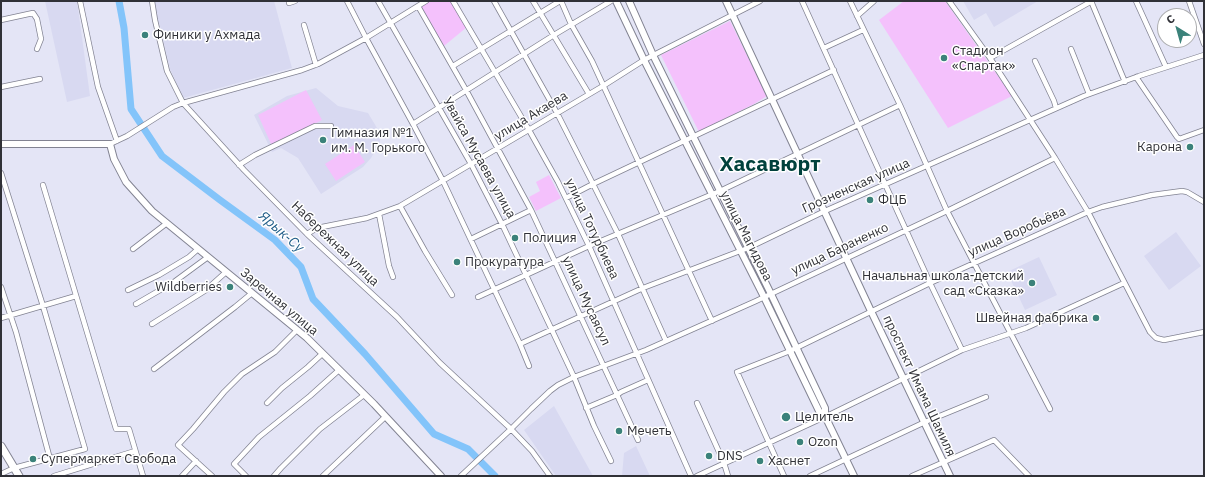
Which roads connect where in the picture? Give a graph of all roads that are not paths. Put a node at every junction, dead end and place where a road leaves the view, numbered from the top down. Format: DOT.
graph roads {
  1 [pos="80,1"];
  2 [pos="152,1"];
  3 [pos="295,1"];
  4 [pos="347,1"];
  5 [pos="378,1"];
  6 [pos="426,1"];
  7 [pos="453,1"];
  8 [pos="494,1"];
  9 [pos="534,1"];
  10 [pos="560,1"];
  11 [pos="612,1"];
  12 [pos="616,1"];
  13 [pos="629,1"];
  14 [pos="726,1"];
  15 [pos="760,1"];
  16 [pos="802,1"];
  17 [pos="850,1"];
  18 [pos="874,1"];
  19 [pos="949,1"];
  20 [pos="1092,1"];
  21 [pos="1136,1"];
  22 [pos="1189,1"];
  23 [pos="289,3"];
  24 [pos="418,6"];
  25 [pos="540,13"];
  26 [pos="733,15"];
  27 [pos="857,16"];
  28 [pos="1,20"];
  29 [pos="390,22"];
  30 [pos="571,24"];
  31 [pos="304,25"];
  32 [pos="511,30"];
  33 [pos="863,30"];
  34 [pos="554,35"];
  35 [pos="366,38"];
  36 [pos="1204,44"];
  37 [pos="481,48"];
  38 [pos="824,48"];
  39 [pos="37,49"];
  40 [pos="1070,49"];
  41 [pos="524,53"];
  42 [pos="653,55"];
  43 [pos="1204,56"];
  44 [pos="990,58"];
  45 [pos="644,60"];
  46 [pos="1035,61"];
  47 [pos="316,65"];
  48 [pos="453,66"];
  49 [pos="1166,67"];
  50 [pos="834,70"];
  51 [pos="495,73"];
  52 [pos="1136,77"];
  53 [pos="40,80"];
  54 [pos="1124,82"];
  55 [pos="603,86"];
  56 [pos="1,87"];
  57 [pos="466,90"];
  58 [pos="589,94"];
  59 [pos="1089,94"];
  60 [pos="772,99"];
  61 [pos="183,103"];
  62 [pos="900,106"];
  63 [pos="438,108"];
  64 [pos="1056,108"];
  65 [pos="557,113"];
  66 [pos="1030,120"];
  67 [pos="413,124"];
  68 [pos="858,125"];
  69 [pos="331,126"];
  70 [pos="529,130"];
  71 [pos="1204,130"];
  72 [pos="694,137"];
  73 [pos="117,141"];
  74 [pos="686,141"];
  75 [pos="1,144"];
  76 [pos="110,144"];
  77 [pos="498,148"];
  78 [pos="798,154"];
  79 [pos="1055,158"];
  80 [pos="639,162"];
  81 [pos="471,164"];
  82 [pos="239,165"];
  83 [pos="927,166"];
  84 [pos="1,173"];
  85 [pos="443,181"];
  86 [pos="593,184"];
  87 [pos="886,184"];
  88 [pos="43,185"];
  89 [pos="720,191"];
  90 [pos="712,195"];
  91 [pos="566,198"];
  92 [pos="1204,202"];
  93 [pos="400,206"];
  94 [pos="531,210"];
  95 [pos="825,211"];
  96 [pos="947,211"];
  97 [pos="1088,212"];
  98 [pos="378,214"];
  99 [pos="663,215"];
  100 [pos="167,223"];
  101 [pos="502,224"];
  102 [pos="907,230"];
  103 [pos="307,234"];
  104 [pos="618,234"];
  105 [pos="471,239"];
  106 [pos="589,246"];
  107 [pos="133,248"];
  108 [pos="748,248"];
  109 [pos="198,250"];
  110 [pos="741,251"];
  111 [pos="208,257"];
  112 [pos="847,258"];
  113 [pos="556,261"];
  114 [pos="974,264"];
  115 [pos="689,271"];
  116 [pos="226,272"];
  117 [pos="526,275"];
  118 [pos="393,277"];
  119 [pos="930,283"];
  120 [pos="1124,283"];
  121 [pos="1,287"];
  122 [pos="643,288"];
  123 [pos="494,289"];
  124 [pos="128,290"];
  125 [pos="252,293"];
  126 [pos="771,294"];
  127 [pos="452,295"];
  128 [pos="76,296"];
  129 [pos="478,297"];
  130 [pos="764,297"];
  131 [pos="613,302"];
  132 [pos="136,304"];
  133 [pos="43,306"];
  134 [pos="872,312"];
  135 [pos="11,315"];
  136 [pos="581,316"];
  137 [pos="1,318"];
  138 [pos="712,321"];
  139 [pos="152,324"];
  140 [pos="297,330"];
  141 [pos="552,330"];
  142 [pos="1204,332"];
  143 [pos="1010,333"];
  144 [pos="666,341"];
  145 [pos="520,344"];
  146 [pos="797,348"];
  147 [pos="962,350"];
  148 [pos="790,351"];
  149 [pos="322,354"];
  150 [pos="636,354"];
  151 [pos="529,366"];
  152 [pos="604,366"];
  153 [pos="154,369"];
  154 [pos="339,370"];
  155 [pos="574,377"];
  156 [pos="903,378"];
  157 [pos="648,380"];
  158 [pos="364,395"];
  159 [pos="617,395"];
  160 [pos="986,397"];
  161 [pos="267,403"];
  162 [pos="697,403"];
  163 [pos="586,408"];
  164 [pos="1050,409"];
  165 [pos="825,416"];
  166 [pos="385,417"];
  167 [pos="925,422"];
  168 [pos="511,429"];
  169 [pos="638,440"];
  170 [pos="769,442"];
  171 [pos="1,446"];
  172 [pos="135,451"];
  173 [pos="50,459"];
  174 [pos="846,459"];
  175 [pos="196,461"];
  176 [pos="611,461"];
  177 [pos="943,462"];
  178 [pos="724,464"];
  179 [pos="14,468"];
  180 [pos="4,474"];
  181 [pos="461,475"];
  182 [pos="19,476"];
  183 [pos="54,476"];
  184 [pos="143,476"];
  185 [pos="182,476"];
  186 [pos="212,476"];
  187 [pos="246,476"];
  188 [pos="274,476"];
  189 [pos="323,476"];
  190 [pos="441,476"];
  191 [pos="550,476"];
  192 [pos="691,476"];
  193 [pos="697,476"];
  194 [pos="728,476"];
  195 [pos="784,476"];
  196 [pos="810,476"];
  197 [pos="854,476"];
  198 [pos="912,476"];
  199 [pos="950,476"];
  200 [pos="1028,476"];
  1 -- 73 [label="street"];
  2 -- 61 [label="street, Набережная улица"];
  3 -- 23 [label="street"];
  4 -- 35 [label="street"];
  5 -- 29 [label="street, Увайса Мусаева улица"];
  6 -- 24 [label="street"];
  7 -- 37 [label="street, улица Тотурбиева"];
  8 -- 32 [label="street"];
  9 -- 25 [label="street"];
  10 -- 25 [label="street"];
  10 -- 30 [label="street"];
  11 -- 30 [label="street"];
  12 -- 45 [label="main road, улица Магидова"];
  13 -- 42 [label="main road, улица Магидова"];
  14 -- 26 [label="main road, проспект Имама Шамиля"];
  15 -- 26 [label="street, улица Акаева"];
  16 -- 38 [label="street"];
  17 -- 27 [label="street"];
  18 -- 27 [label="street"];
  19 -- 44 [label="street"];
  20 -- 44 [label="street"];
  20 -- 54 [label="street"];
  21 -- 49 [label="street"];
  22 -- 36 [label="street"];
  24 -- 29 [label="street"];
  24 -- 48 [label="street, улица Мусаясул"];
  25 -- 32 [label="street"];
  25 -- 34 [label="street"];
  26 -- 42 [label="street, улица Акаева"];
  26 -- 60 [label="main road, проспект Имама Шамиля"];
  27 -- 33 [label="street"];
  28 -- 39 [label="street"];
  29 -- 35 [label="street"];
  29 -- 63 [label="street, Увайса Мусаева улица"];
  30 -- 34 [label="street"];
  30 -- 55 [label="street"];
  31 -- 47 [label="street"];
  32 -- 37 [label="street"];
  32 -- 41 [label="street"];
  33 -- 38 [label="street"];
  33 -- 62 [label="street"];
  34 -- 41 [label="street"];
  34 -- 58 [label="street"];
  35 -- 47 [label="street"];
  35 -- 67 [label="street"];
  37 -- 48 [label="street"];
  37 -- 51 [label="street, улица Тотурбиева"];
  38 -- 50 [label="street"];
  40 -- 59 [label="street"];
  41 -- 51 [label="street"];
  41 -- 65 [label="street"];
  42 -- 45 [label="street, улица Акаева"];
  42 -- 72 [label="main road, улица Магидова"];
  43 -- 49 [label="street, Грозненская улица"];
  44 -- 66 [label="street"];
  45 -- 55 [label="street, улица Акаева"];
  45 -- 74 [label="main road, улица Магидова"];
  46 -- 64 [label="street"];
  47 -- 61 [label="street"];
  48 -- 57 [label="street, улица Мусаясул"];
  49 -- 52 [label="street, Грозненская улица"];
  50 -- 60 [label="street"];
  50 -- 68 [label="street"];
  51 -- 57 [label="street"];
  51 -- 70 [label="street, улица Тотурбиева"];
  52 -- 54 [label="street, Грозненская улица"];
  52 -- 71 [label="street"];
  53 -- 56 [label="street"];
  54 -- 59 [label="street, Грозненская улица"];
  55 -- 58 [label="street, улица Акаева"];
  55 -- 80 [label="street"];
  57 -- 63 [label="street"];
  57 -- 77 [label="street, улица Мусаясул"];
  58 -- 65 [label="street, улица Акаева"];
  59 -- 64 [label="street, Грозненская улица"];
  60 -- 72 [label="street"];
  60 -- 78 [label="main road, проспект Имама Шамиля"];
  61 -- 73 [label="street"];
  61 -- 82 [label="street, Набережная улица"];
  62 -- 68 [label="street"];
  62 -- 83 [label="street"];
  63 -- 67 [label="street"];
  63 -- 81 [label="street, Увайса Мусаева улица"];
  64 -- 66 [label="street, Грозненская улица"];
  65 -- 70 [label="street, улица Акаева"];
  65 -- 86 [label="street"];
  66 -- 79 [label="street"];
  66 -- 83 [label="street, Грозненская улица"];
  67 -- 85 [label="street"];
  68 -- 78 [label="street"];
  68 -- 87 [label="street"];
  69 -- 82 [label="street"];
  70 -- 77 [label="street, улица Акаева"];
  70 -- 91 [label="street, улица Тотурбиева"];
  72 -- 74 [label="street"];
  72 -- 89 [label="main road, улица Магидова"];
  73 -- 76 [label="street"];
  74 -- 80 [label="street"];
  74 -- 90 [label="main road, улица Магидова"];
  75 -- 76 [label="main road"];
  76 -- 100 [label="main road, Заречная улица"];
  77 -- 81 [label="street, улица Акаева"];
  77 -- 94 [label="street, улица Мусаясул"];
  78 -- 89 [label="street"];
  78 -- 95 [label="main road, проспект Имама Шамиля"];
  79 -- 96 [label="street, улица Бараненко"];
  79 -- 97 [label="street"];
  80 -- 86 [label="street"];
  80 -- 99 [label="street"];
  81 -- 85 [label="street, улица Акаева"];
  81 -- 101 [label="street, Увайса Мусаева улица"];
  82 -- 103 [label="street, Набережная улица"];
  83 -- 87 [label="street, Грозненская улица"];
  83 -- 96 [label="street"];
  84 -- 133 [label="street"];
  85 -- 93 [label="street, улица Акаева"];
  85 -- 105 [label="street"];
  86 -- 91 [label="street"];
  86 -- 104 [label="street"];
  87 -- 95 [label="street, Грозненская улица"];
  87 -- 102 [label="street"];
  88 -- 128 [label="street"];
  89 -- 90 [label="street"];
  89 -- 108 [label="main road, улица Магидова"];
  90 -- 99 [label="street"];
  90 -- 110 [label="main road, улица Магидова"];
  91 -- 106 [label="street, улица Тотурбиева"];
  92 -- 97 [label="street, улица Воробьёва"];
  93 -- 98 [label="street, улица Акаева"];
  93 -- 127 [label="street"];
  94 -- 101 [label="street"];
  94 -- 113 [label="street, улица Мусаясул"];
  95 -- 108 [label="street, Грозненская улица"];
  95 -- 112 [label="main road, проспект Имама Шамиля"];
  96 -- 102 [label="street, улица Бараненко"];
  96 -- 114 [label="street"];
  97 -- 114 [label="street, улица Воробьёва"];
  97 -- 120 [label="street"];
  98 -- 103 [label="street, улица Акаева"];
  98 -- 118 [label="street"];
  99 -- 104 [label="street"];
  99 -- 115 [label="street"];
  100 -- 107 [label="street"];
  100 -- 109 [label="main road, Заречная улица"];
  101 -- 105 [label="street"];
  101 -- 117 [label="street, Увайса Мусаева улица"];
  102 -- 112 [label="street, улица Бараненко"];
  102 -- 119 [label="street"];
  103 -- 168 [label="street, Набережная улица"];
  104 -- 106 [label="street"];
  104 -- 122 [label="street"];
  105 -- 123 [label="street"];
  106 -- 113 [label="street"];
  106 -- 131 [label="street, улица Тотурбиева"];
  108 -- 110 [label="street, Грозненская улица"];
  108 -- 126 [label="main road, улица Магидова"];
  109 -- 111 [label="main road, Заречная улица"];
  109 -- 124 [label="street"];
  110 -- 115 [label="street, Грозненская улица"];
  110 -- 130 [label="main road, улица Магидова"];
  111 -- 116 [label="main road, Заречная улица"];
  111 -- 132 [label="street"];
  112 -- 126 [label="street, улица Бараненко"];
  112 -- 134 [label="main road, проспект Имама Шамиля"];
  113 -- 117 [label="street"];
  113 -- 136 [label="street, улица Мусаясул"];
  114 -- 119 [label="street, улица Воробьёва"];
  114 -- 143 [label="street"];
  115 -- 122 [label="street, Грозненская улица"];
  115 -- 138 [label="street"];
  116 -- 125 [label="main road, Заречная улица"];
  116 -- 139 [label="street"];
  117 -- 123 [label="street"];
  117 -- 141 [label="street, Увайса Мусаева улица"];
  119 -- 134 [label="street, улица Воробьёва"];
  119 -- 147 [label="street"];
  120 -- 142 [label="street"];
  120 -- 143 [label="street"];
  121 -- 135 [label="street"];
  122 -- 131 [label="street, Грозненская улица"];
  122 -- 144 [label="street"];
  123 -- 129 [label="street"];
  123 -- 145 [label="street"];
  125 -- 140 [label="main road, Заречная улица"];
  125 -- 153 [label="street"];
  126 -- 130 [label="street, улица Бараненко"];
  126 -- 146 [label="main road, улица Магидова"];
  128 -- 133 [label="street"];
  128 -- 172 [label="street"];
  130 -- 138 [label="street, улица Бараненко"];
  130 -- 148 [label="main road, улица Магидова"];
  131 -- 136 [label="street, Грозненская улица"];
  131 -- 150 [label="street, улица Тотурбиева"];
  133 -- 135 [label="street"];
  133 -- 173 [label="street"];
  134 -- 146 [label="street, улица Воробьёва"];
  134 -- 156 [label="main road, проспект Имама Шамиля"];
  135 -- 137 [label="street"];
  135 -- 173 [label="street"];
  136 -- 141 [label="street, Грозненская улица"];
  136 -- 152 [label="street, улица Мусаясул"];
  138 -- 144 [label="street, улица Бараненко"];
  140 -- 149 [label="main road, Заречная улица"];
  140 -- 175 [label="street"];
  141 -- 145 [label="street, Грозненская улица"];
  141 -- 155 [label="street, Увайса Мусаева улица"];
  143 -- 147 [label="street"];
  143 -- 164 [label="street"];
  144 -- 150 [label="street, улица Бараненко"];
  145 -- 151 [label="street"];
  146 -- 148 [label="street, улица Воробьёва"];
  146 -- 165 [label="main road, улица Магидова"];
  147 -- 156 [label="street"];
  148 -- 165 [label="main road, улица Магидова"];
  148 -- 170 [label="street, улица Воробьёва"];
  149 -- 154 [label="main road, Заречная улица"];
  149 -- 161 [label="street"];
  150 -- 152 [label="street, улица Бараненко"];
  150 -- 157 [label="street, улица Тотурбиева"];
  152 -- 155 [label="street, улица Бараненко"];
  152 -- 159 [label="street, улица Мусаясул"];
  154 -- 158 [label="main road, Заречная улица"];
  154 -- 187 [label="street"];
  155 -- 163 [label="street, Увайса Мусаева улица"];
  155 -- 168 [label="street, улица Бараненко"];
  156 -- 165 [label="street"];
  156 -- 167 [label="main road, проспект Имама Шамиля"];
  157 -- 159 [label="street"];
  157 -- 192 [label="street, улица Тотурбиева"];
  158 -- 166 [label="main road, Заречная улица"];
  158 -- 188 [label="street"];
  159 -- 163 [label="street"];
  159 -- 169 [label="street, улица Мусаясул"];
  160 -- 167 [label="street"];
  162 -- 178 [label="street"];
  163 -- 176 [label="street, Увайса Мусаева улица"];
  165 -- 170 [label="street"];
  165 -- 174 [label="main road, улица Магидова"];
  166 -- 189 [label="street"];
  166 -- 190 [label="main road, Заречная улица"];
  167 -- 174 [label="street"];
  167 -- 177 [label="main road, проспект Имама Шамиля"];
  168 -- 181 [label="street, улица Бараненко"];
  168 -- 191 [label="street, Набережная улица"];
  170 -- 178 [label="street"];
  170 -- 195 [label="street"];
  171 -- 179 [label="main road"];
  172 -- 183 [label="street"];
  172 -- 184 [label="street"];
  173 -- 179 [label="street"];
  174 -- 196 [label="street"];
  174 -- 197 [label="main road, улица Магидова"];
  175 -- 185 [label="street"];
  175 -- 186 [label="street"];
  177 -- 198 [label="street"];
  177 -- 199 [label="main road, проспект Имама Шамиля"];
  177 -- 200 [label="street"];
  178 -- 193 [label="street"];
  178 -- 194 [label="street"];
  179 -- 180 [label="street"];
  179 -- 182 [label="main road"];
}
